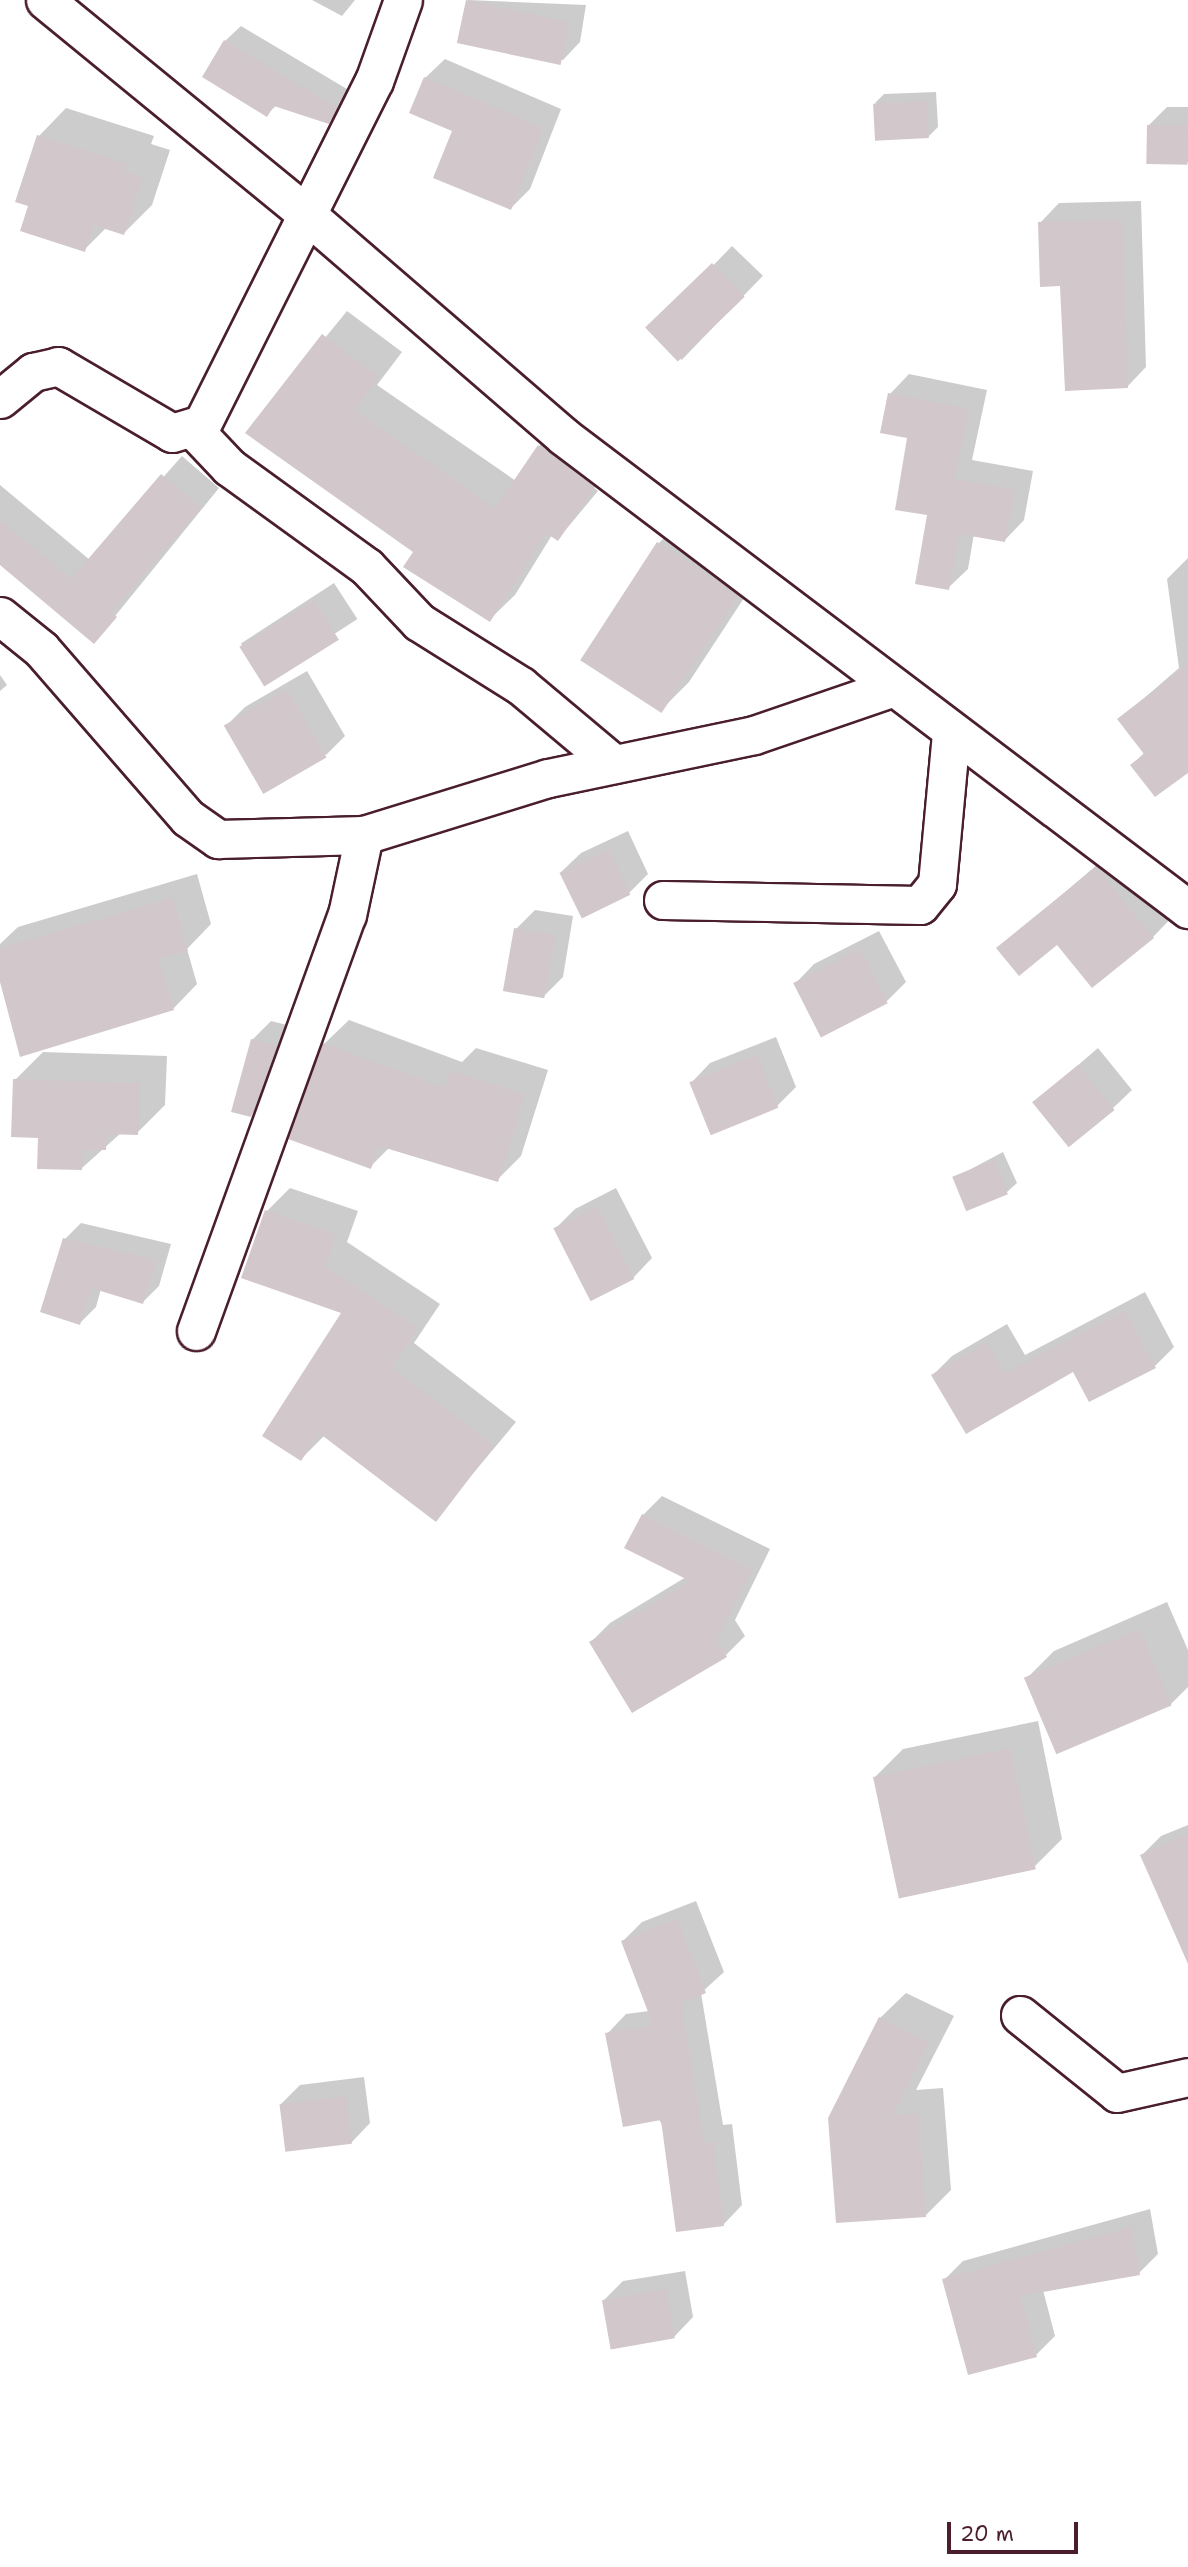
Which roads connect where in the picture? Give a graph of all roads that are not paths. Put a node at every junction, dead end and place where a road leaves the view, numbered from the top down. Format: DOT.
graph roads {
  1 [pos="45,0"];
  2 [pos="403,0"];
  3 [pos="305,212"];
  4 [pos="0,399"];
  5 [pos="194,430"];
  6 [pos="0,616"];
  7 [pos="891,688"];
  8 [pos="950,733"];
  9 [pos="614,764"];
  10 [pos="364,835"];
  11 [pos="663,901"];
  12 [pos="1188,909"];
  13 [pos="196,1331"];
  14 [pos="1020,2015"];
  15 [pos="1188,2077"];
  1 -- 3 [label="street"];
  2 -- 3 [label="street"];
  3 -- 5 [label="street"];
  3 -- 7 [label="street"];
  4 -- 5 [label="street"];
  5 -- 9 [label="street"];
  6 -- 10 [label="street"];
  7 -- 8 [label="street"];
  7 -- 9 [label="street"];
  8 -- 11 [label="street"];
  8 -- 12 [label="street"];
  9 -- 10 [label="street"];
  10 -- 13 [label="street"];
  14 -- 15 [label="street"];
}
